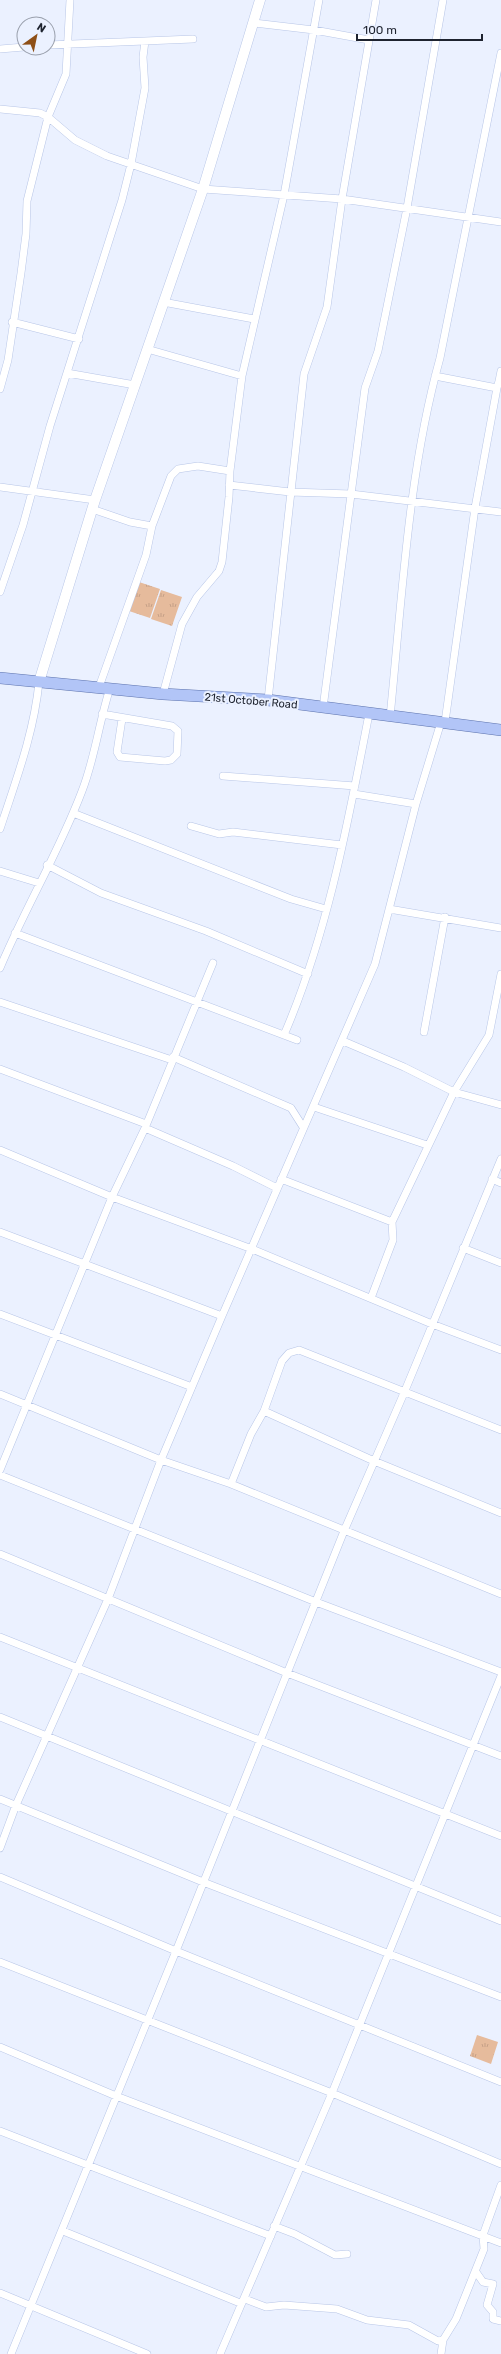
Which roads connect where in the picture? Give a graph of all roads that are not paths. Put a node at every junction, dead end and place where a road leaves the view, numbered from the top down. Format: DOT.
graph roads {
  1 [pos="70,0"];
  2 [pos="260,0"];
  3 [pos="319,0"];
  4 [pos="376,0"];
  5 [pos="443,0"];
  6 [pos="254,23"];
  7 [pos="314,30"];
  8 [pos="193,39"];
  9 [pos="369,40"];
  10 [pos="145,42"];
  11 [pos="69,44"];
  12 [pos="56,45"];
  13 [pos="16,47"];
  14 [pos="0,48"];
  15 [pos="501,51"];
  16 [pos="0,110"];
  17 [pos="48,117"];
  18 [pos="131,164"];
  19 [pos="203,189"];
  20 [pos="284,195"];
  21 [pos="342,199"];
  22 [pos="407,208"];
  23 [pos="467,216"];
  24 [pos="501,222"];
  25 [pos="163,302"];
  26 [pos="254,319"];
  27 [pos="12,322"];
  28 [pos="79,339"];
  29 [pos="147,349"];
  30 [pos="501,371"];
  31 [pos="67,373"];
  32 [pos="242,376"];
  33 [pos="435,376"];
  34 [pos="499,383"];
  35 [pos="135,385"];
  36 [pos="0,388"];
  37 [pos="230,471"];
  38 [pos="229,485"];
  39 [pos="0,487"];
  40 [pos="33,491"];
  41 [pos="290,492"];
  42 [pos="351,494"];
  43 [pos="413,503"];
  44 [pos="93,504"];
  45 [pos="475,508"];
  46 [pos="501,512"];
  47 [pos="152,526"];
  48 [pos="0,592"];
  49 [pos="0,678"];
  50 [pos="39,682"];
  51 [pos="104,688"];
  52 [pos="163,694"];
  53 [pos="268,700"];
  54 [pos="322,708"];
  55 [pos="102,714"];
  56 [pos="369,714"];
  57 [pos="390,717"];
  58 [pos="122,719"];
  59 [pos="443,722"];
  60 [pos="501,730"];
  61 [pos="223,776"];
  62 [pos="354,790"];
  63 [pos="416,804"];
  64 [pos="73,813"];
  65 [pos="191,826"];
  66 [pos="0,829"];
  67 [pos="342,845"];
  68 [pos="47,865"];
  69 [pos="0,871"];
  70 [pos="40,883"];
  71 [pos="326,909"];
  72 [pos="389,909"];
  73 [pos="445,917"];
  74 [pos="501,928"];
  75 [pos="14,933"];
  76 [pos="213,963"];
  77 [pos="0,968"];
  78 [pos="308,974"];
  79 [pos="501,974"];
  80 [pos="197,1001"];
  81 [pos="0,1002"];
  82 [pos="424,1032"];
  83 [pos="284,1035"];
  84 [pos="297,1040"];
  85 [pos="343,1040"];
  86 [pos="173,1058"];
  87 [pos="0,1069"];
  88 [pos="454,1092"];
  89 [pos="501,1105"];
  90 [pos="314,1107"];
  91 [pos="146,1126"];
  92 [pos="303,1127"];
  93 [pos="427,1145"];
  94 [pos="0,1150"];
  95 [pos="501,1159"];
  96 [pos="281,1179"];
  97 [pos="492,1180"];
  98 [pos="501,1183"];
  99 [pos="277,1188"];
  100 [pos="112,1197"];
  101 [pos="392,1222"];
  102 [pos="0,1232"];
  103 [pos="463,1248"];
  104 [pos="252,1249"];
  105 [pos="501,1264"];
  106 [pos="85,1265"];
  107 [pos="371,1298"];
  108 [pos="0,1314"];
  109 [pos="222,1316"];
  110 [pos="432,1324"];
  111 [pos="54,1336"];
  112 [pos="501,1350"];
  113 [pos="192,1387"];
  114 [pos="0,1394"];
  115 [pos="404,1394"];
  116 [pos="27,1406"];
  117 [pos="264,1411"];
  118 [pos="501,1430"];
  119 [pos="161,1460"];
  120 [pos="374,1461"];
  121 [pos="0,1470"];
  122 [pos="0,1475"];
  123 [pos="231,1484"];
  124 [pos="501,1513"];
  125 [pos="134,1528"];
  126 [pos="344,1531"];
  127 [pos="0,1554"];
  128 [pos="501,1594"];
  129 [pos="108,1599"];
  130 [pos="316,1602"];
  131 [pos="0,1637"];
  132 [pos="78,1669"];
  133 [pos="501,1672"];
  134 [pos="287,1673"];
  135 [pos="501,1676"];
  136 [pos="0,1717"];
  137 [pos="47,1736"];
  138 [pos="259,1741"];
  139 [pos="473,1745"];
  140 [pos="501,1756"];
  141 [pos="0,1799"];
  142 [pos="16,1805"];
  143 [pos="231,1812"];
  144 [pos="445,1813"];
  145 [pos="501,1836"];
  146 [pos="0,1848"];
  147 [pos="0,1877"];
  148 [pos="203,1882"];
  149 [pos="415,1886"];
  150 [pos="501,1921"];
  151 [pos="176,1951"];
  152 [pos="387,1954"];
  153 [pos="0,1962"];
  154 [pos="501,1997"];
  155 [pos="146,2021"];
  156 [pos="360,2024"];
  157 [pos="0,2047"];
  158 [pos="501,2082"];
  159 [pos="332,2093"];
  160 [pos="116,2096"];
  161 [pos="0,2131"];
  162 [pos="501,2164"];
  163 [pos="88,2166"];
  164 [pos="301,2166"];
  165 [pos="501,2185"];
  166 [pos="274,2226"];
  167 [pos="63,2230"];
  168 [pos="483,2235"];
  169 [pos="271,2236"];
  170 [pos="501,2243"];
  171 [pos="347,2254"];
  172 [pos="476,2272"];
  173 [pos="0,2293"];
  174 [pos="242,2301"];
  175 [pos="31,2307"];
  176 [pos="501,2321"];
  177 [pos="443,2340"];
  178 [pos="11,2354"];
  179 [pos="147,2354"];
  180 [pos="220,2354"];
  181 [pos="441,2354"];
  1 -- 11 [label="street"];
  2 -- 6 [label="street"];
  3 -- 7 [label="street"];
  4 -- 9 [label="street"];
  5 -- 22 [label="street"];
  6 -- 7 [label="street"];
  6 -- 19 [label="street"];
  7 -- 9 [label="street"];
  7 -- 20 [label="street"];
  8 -- 10 [label="street"];
  9 -- 21 [label="street"];
  10 -- 11 [label="street"];
  10 -- 18 [label="street"];
  11 -- 12 [label="street"];
  11 -- 17 [label="street"];
  13 -- 14 [label="street"];
  15 -- 23 [label="street"];
  16 -- 17 [label="street"];
  17 -- 18 [label="street"];
  17 -- 27 [label="street"];
  18 -- 19 [label="street"];
  18 -- 28 [label="street"];
  19 -- 20 [label="street"];
  19 -- 25 [label="street"];
  20 -- 21 [label="street"];
  20 -- 26 [label="street"];
  21 -- 22 [label="street"];
  21 -- 41 [label="street"];
  22 -- 23 [label="street"];
  22 -- 42 [label="street"];
  23 -- 24 [label="street"];
  23 -- 33 [label="street"];
  25 -- 26 [label="street"];
  25 -- 29 [label="street"];
  26 -- 32 [label="street"];
  27 -- 28 [label="street"];
  27 -- 36 [label="street"];
  28 -- 31 [label="street"];
  29 -- 32 [label="street"];
  29 -- 35 [label="street"];
  30 -- 34 [label="street"];
  31 -- 35 [label="street"];
  31 -- 40 [label="street"];
  32 -- 37 [label="street"];
  33 -- 34 [label="street"];
  33 -- 43 [label="street"];
  34 -- 45 [label="street"];
  35 -- 44 [label="street"];
  37 -- 38 [label="street"];
  37 -- 47 [label="street"];
  38 -- 41 [label="street"];
  38 -- 52 [label="street"];
  39 -- 40 [label="street"];
  40 -- 44 [label="street"];
  40 -- 48 [label="street"];
  41 -- 42 [label="street"];
  41 -- 53 [label="street"];
  42 -- 43 [label="street"];
  42 -- 54 [label="street"];
  43 -- 45 [label="street"];
  43 -- 57 [label="street"];
  44 -- 47 [label="street"];
  44 -- 50 [label="street"];
  45 -- 46 [label="street"];
  45 -- 59 [label="street"];
  47 -- 51 [label="street"];
  49 -- 50 [label="main road, 21st October Road"];
  50 -- 51 [label="main road, 21st October Road"];
  50 -- 66 [label="street"];
  51 -- 52 [label="main road, 21st October Road"];
  51 -- 55 [label="street"];
  52 -- 53 [label="main road, 21st October Road"];
  53 -- 54 [label="main road, 21st October Road"];
  54 -- 56 [label="main road, 21st October Road"];
  55 -- 58 [label="street"];
  55 -- 64 [label="street"];
  56 -- 57 [label="main road, 21st October Road"];
  56 -- 62 [label="street"];
  57 -- 59 [label="main road, 21st October Road"];
  58 -- 58 [label="street"];
  59 -- 60 [label="main road, 21st October Road"];
  59 -- 63 [label="street"];
  61 -- 62 [label="street"];
  62 -- 63 [label="street"];
  62 -- 67 [label="street"];
  63 -- 72 [label="street"];
  64 -- 68 [label="street"];
  64 -- 71 [label="street"];
  65 -- 67 [label="street"];
  67 -- 71 [label="street"];
  68 -- 70 [label="street"];
  68 -- 78 [label="street"];
  69 -- 70 [label="street"];
  70 -- 75 [label="street"];
  71 -- 78 [label="street"];
  72 -- 73 [label="street"];
  72 -- 85 [label="street"];
  73 -- 74 [label="street"];
  73 -- 82 [label="street"];
  75 -- 77 [label="street"];
  75 -- 80 [label="street"];
  76 -- 80 [label="street"];
  78 -- 83 [label="street"];
  79 -- 88 [label="street"];
  80 -- 83 [label="street"];
  80 -- 86 [label="street"];
  81 -- 86 [label="street"];
  83 -- 84 [label="street"];
  85 -- 88 [label="street"];
  85 -- 90 [label="street"];
  86 -- 91 [label="street"];
  86 -- 92 [label="street"];
  87 -- 91 [label="street"];
  88 -- 89 [label="street"];
  88 -- 93 [label="street"];
  90 -- 92 [label="street"];
  90 -- 93 [label="street"];
  91 -- 99 [label="street"];
  91 -- 100 [label="street"];
  92 -- 96 [label="street"];
  93 -- 101 [label="street"];
  94 -- 100 [label="street"];
  95 -- 97 [label="street"];
  96 -- 99 [label="street"];
  96 -- 101 [label="street"];
  97 -- 98 [label="street"];
  97 -- 103 [label="street"];
  99 -- 104 [label="street"];
  100 -- 104 [label="street"];
  100 -- 106 [label="street"];
  101 -- 107 [label="street"];
  102 -- 106 [label="street"];
  103 -- 105 [label="street"];
  103 -- 110 [label="street"];
  104 -- 107 [label="street"];
  104 -- 109 [label="street"];
  106 -- 109 [label="street"];
  106 -- 111 [label="street"];
  107 -- 110 [label="street"];
  108 -- 111 [label="street"];
  109 -- 113 [label="street"];
  110 -- 112 [label="street"];
  110 -- 115 [label="street"];
  111 -- 113 [label="street"];
  111 -- 116 [label="street"];
  113 -- 119 [label="street"];
  114 -- 116 [label="street"];
  115 -- 117 [label="street"];
  115 -- 118 [label="street"];
  115 -- 120 [label="street"];
  116 -- 119 [label="street"];
  116 -- 121 [label="street"];
  117 -- 120 [label="street"];
  117 -- 123 [label="street"];
  119 -- 123 [label="street"];
  119 -- 125 [label="street"];
  120 -- 124 [label="street"];
  120 -- 126 [label="street"];
  122 -- 125 [label="street"];
  123 -- 126 [label="street"];
  125 -- 129 [label="street"];
  125 -- 130 [label="street"];
  126 -- 128 [label="street"];
  126 -- 130 [label="street"];
  127 -- 129 [label="street"];
  129 -- 132 [label="street"];
  129 -- 134 [label="street"];
  130 -- 133 [label="street"];
  130 -- 134 [label="street"];
  131 -- 132 [label="street"];
  132 -- 137 [label="street"];
  132 -- 138 [label="street"];
  134 -- 138 [label="street"];
  134 -- 139 [label="street"];
  135 -- 139 [label="street"];
  136 -- 137 [label="street"];
  137 -- 142 [label="street"];
  137 -- 143 [label="street"];
  138 -- 143 [label="street"];
  138 -- 144 [label="street"];
  139 -- 140 [label="street"];
  139 -- 144 [label="street"];
  141 -- 142 [label="street"];
  142 -- 146 [label="street"];
  142 -- 148 [label="street"];
  143 -- 148 [label="street"];
  143 -- 149 [label="street"];
  144 -- 145 [label="street"];
  144 -- 149 [label="street"];
  147 -- 151 [label="street"];
  148 -- 151 [label="street"];
  148 -- 152 [label="street"];
  149 -- 150 [label="street"];
  149 -- 152 [label="street"];
  151 -- 155 [label="street"];
  151 -- 156 [label="street"];
  152 -- 154 [label="street"];
  152 -- 156 [label="street"];
  153 -- 155 [label="street"];
  155 -- 159 [label="street"];
  155 -- 160 [label="street"];
  156 -- 158 [label="street"];
  156 -- 159 [label="street"];
  157 -- 160 [label="street"];
  159 -- 162 [label="street"];
  159 -- 164 [label="street"];
  160 -- 163 [label="street"];
  160 -- 164 [label="street"];
  161 -- 163 [label="street"];
  163 -- 167 [label="street"];
  163 -- 169 [label="street"];
  164 -- 166 [label="street"];
  164 -- 168 [label="street"];
  165 -- 168 [label="street"];
  166 -- 169 [label="street"];
  166 -- 171 [label="street"];
  167 -- 174 [label="street"];
  167 -- 175 [label="street"];
  168 -- 170 [label="street"];
  168 -- 172 [label="street"];
  169 -- 174 [label="street"];
  172 -- 176 [label="street"];
  172 -- 177 [label="street"];
  173 -- 175 [label="street"];
  174 -- 177 [label="street"];
  174 -- 180 [label="street"];
  175 -- 178 [label="street"];
  175 -- 179 [label="street"];
  177 -- 181 [label="street"];
}
